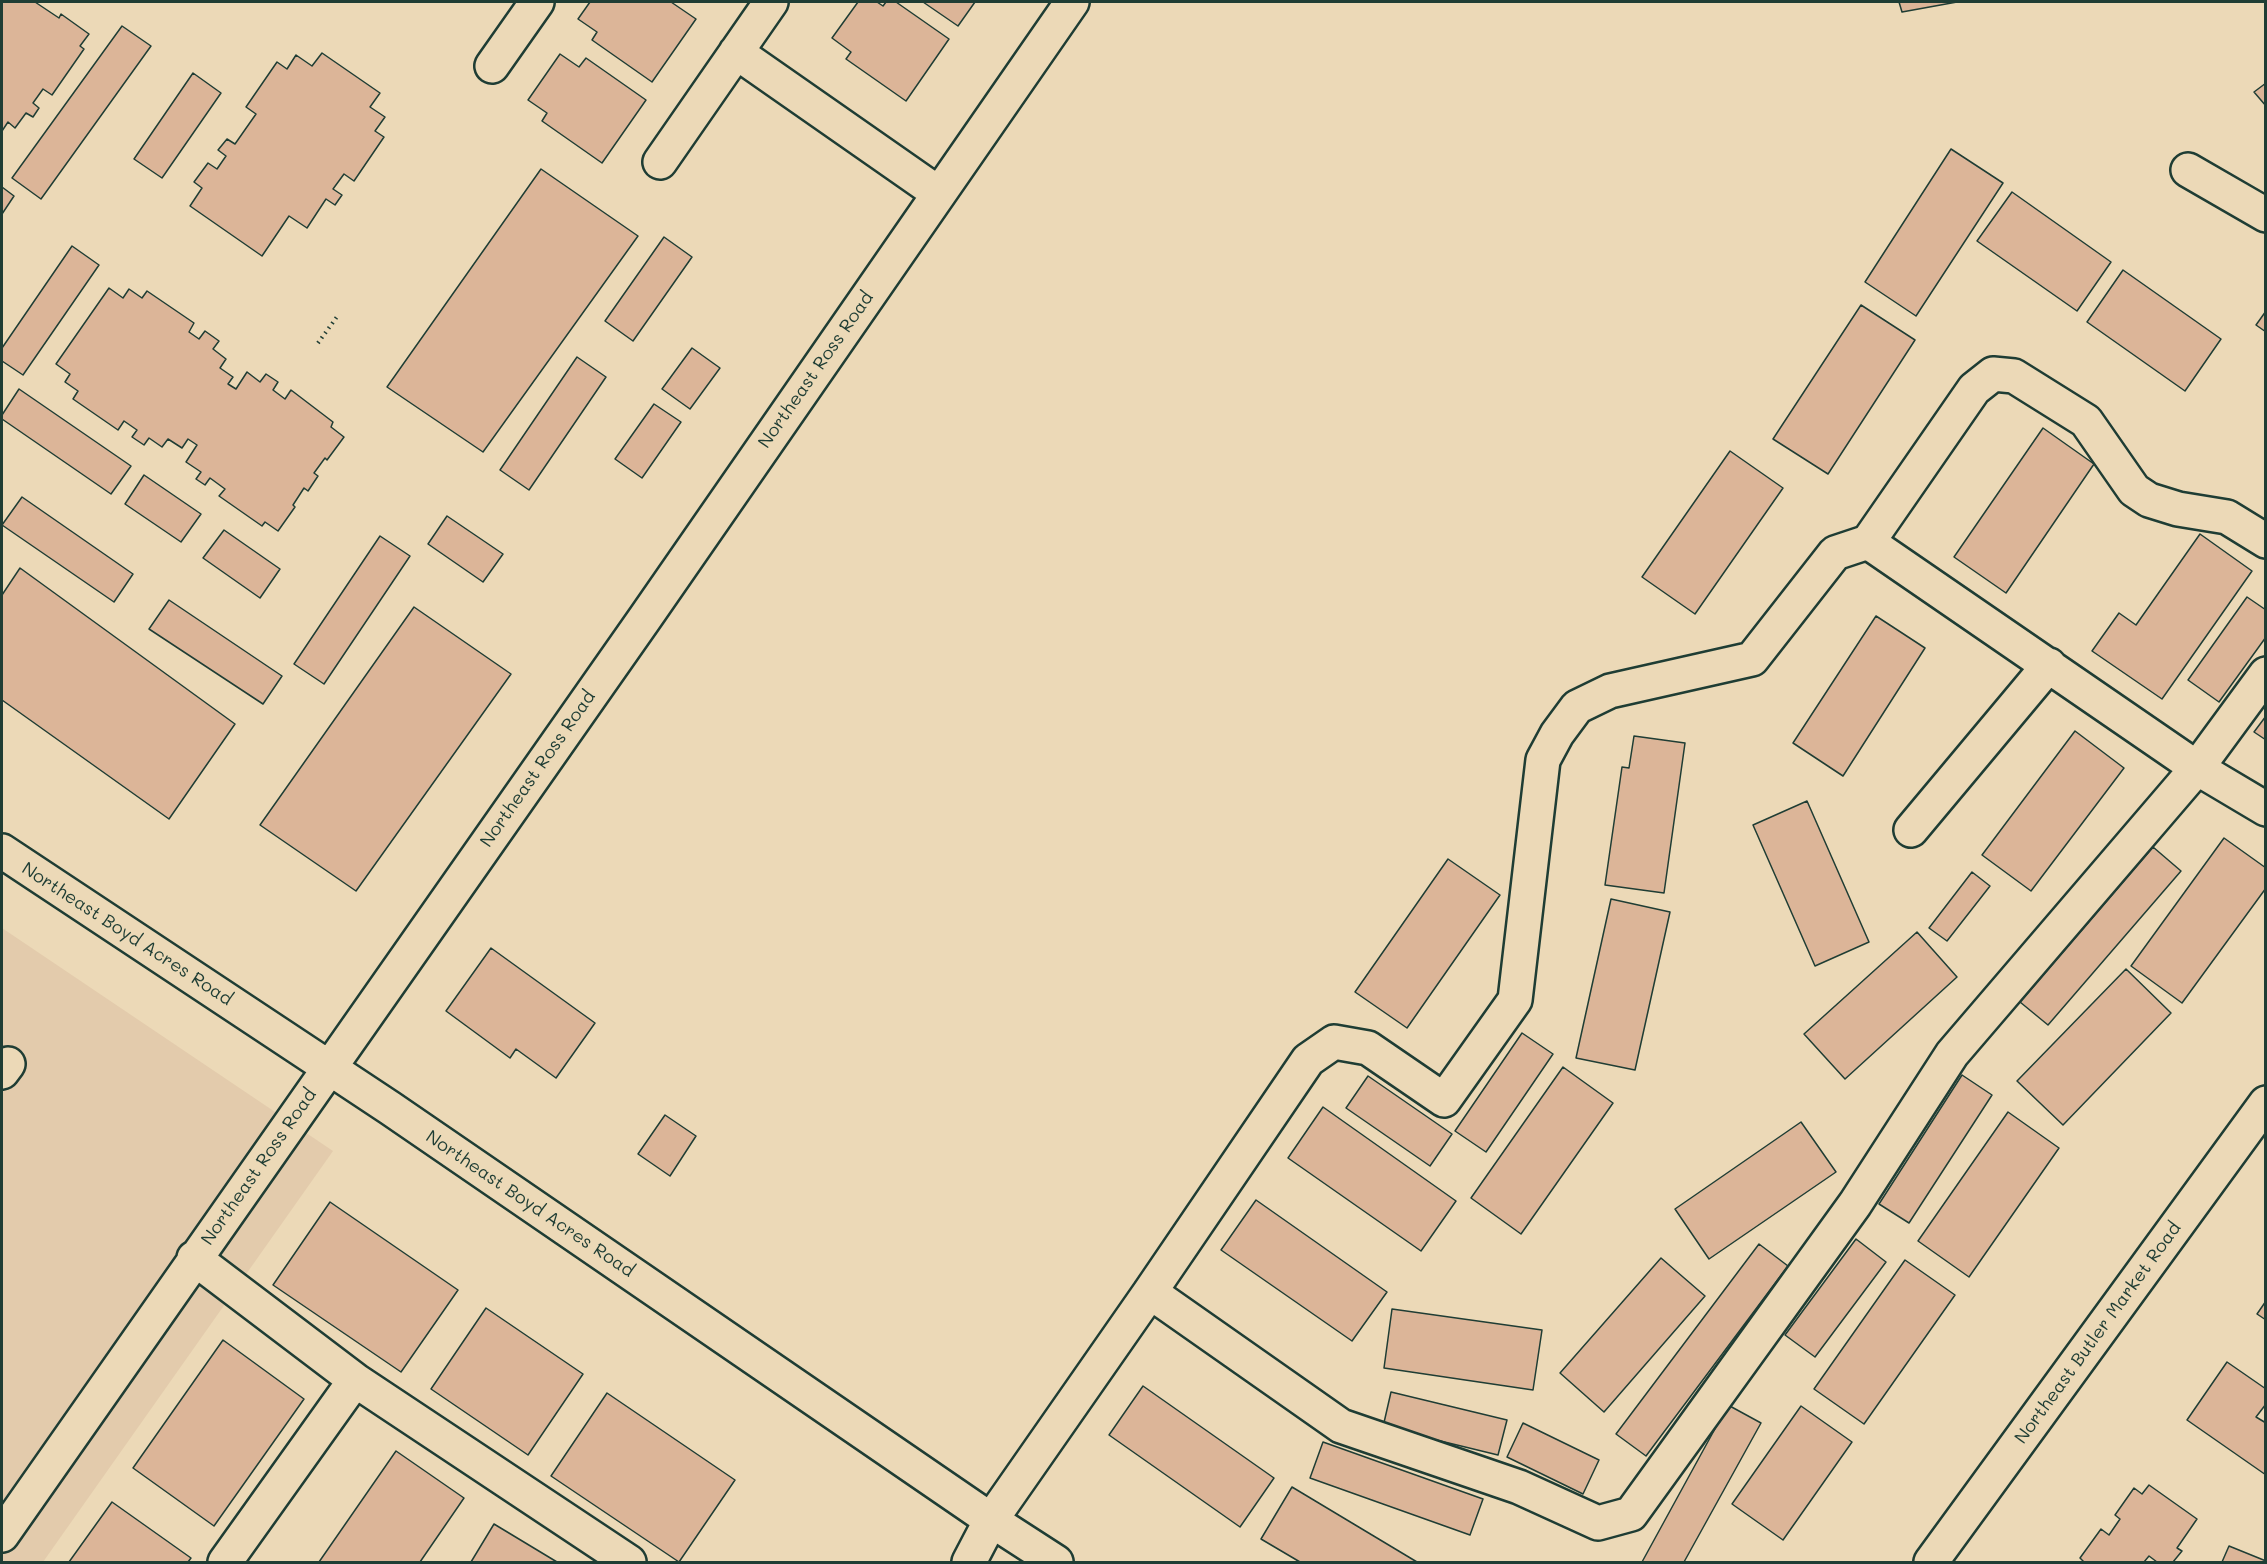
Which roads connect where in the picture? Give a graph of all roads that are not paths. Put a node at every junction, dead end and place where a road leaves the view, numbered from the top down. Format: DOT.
graph roads {
  1 [pos="537,2"];
  2 [pos="771,2"];
  3 [pos="1072,2"];
  4 [pos="736,52"];
  5 [pos="492,66"];
  6 [pos="660,162"];
  7 [pos="2188,170"];
  8 [pos="938,193"];
  9 [pos="2265,215"];
  10 [pos="2265,541"];
  11 [pos="1868,542"];
  12 [pos="2049,665"];
  13 [pos="2265,674"];
  14 [pos="2197,768"];
  15 [pos="2265,809"];
  16 [pos="1911,830"];
  17 [pos="2,851"];
  18 [pos="329,1067"];
  19 [pos="2265,1103"];
  20 [pos="194,1258"];
  21 [pos="1150,1292"];
  22 [pos="355,1380"];
  23 [pos="991,1520"];
  24 [pos="2,1535"];
  25 [pos="225,1563"];
  26 [pos="629,1563"];
  27 [pos="969,1563"];
  28 [pos="1056,1563"];
  29 [pos="1931,1563"];
  1 -- 5 [label="street"];
  2 -- 4 [label="street"];
  3 -- 8 [label="street, Northeast Ross Road"];
  4 -- 6 [label="street"];
  4 -- 8 [label="street"];
  7 -- 9 [label="street"];
  8 -- 18 [label="street, Northeast Ross Road"];
  10 -- 11 [label="street"];
  11 -- 12 [label="street"];
  11 -- 21 [label="street"];
  12 -- 14 [label="street"];
  12 -- 16 [label="street"];
  13 -- 14 [label="street"];
  14 -- 15 [label="street"];
  14 -- 21 [label="street"];
  17 -- 18 [label="street, Northeast Boyd Acres Road"];
  18 -- 20 [label="street, Northeast Ross Road"];
  18 -- 23 [label="street, Northeast Boyd Acres Road"];
  19 -- 29 [label="street, Northeast Butler Market Road"];
  20 -- 22 [label="street"];
  20 -- 24 [label="street, Northeast Ross Road"];
  21 -- 23 [label="street"];
  22 -- 25 [label="street"];
  22 -- 26 [label="street"];
  23 -- 27 [label="street"];
  23 -- 28 [label="street, Northeast Boyd Acres Road"];
}
